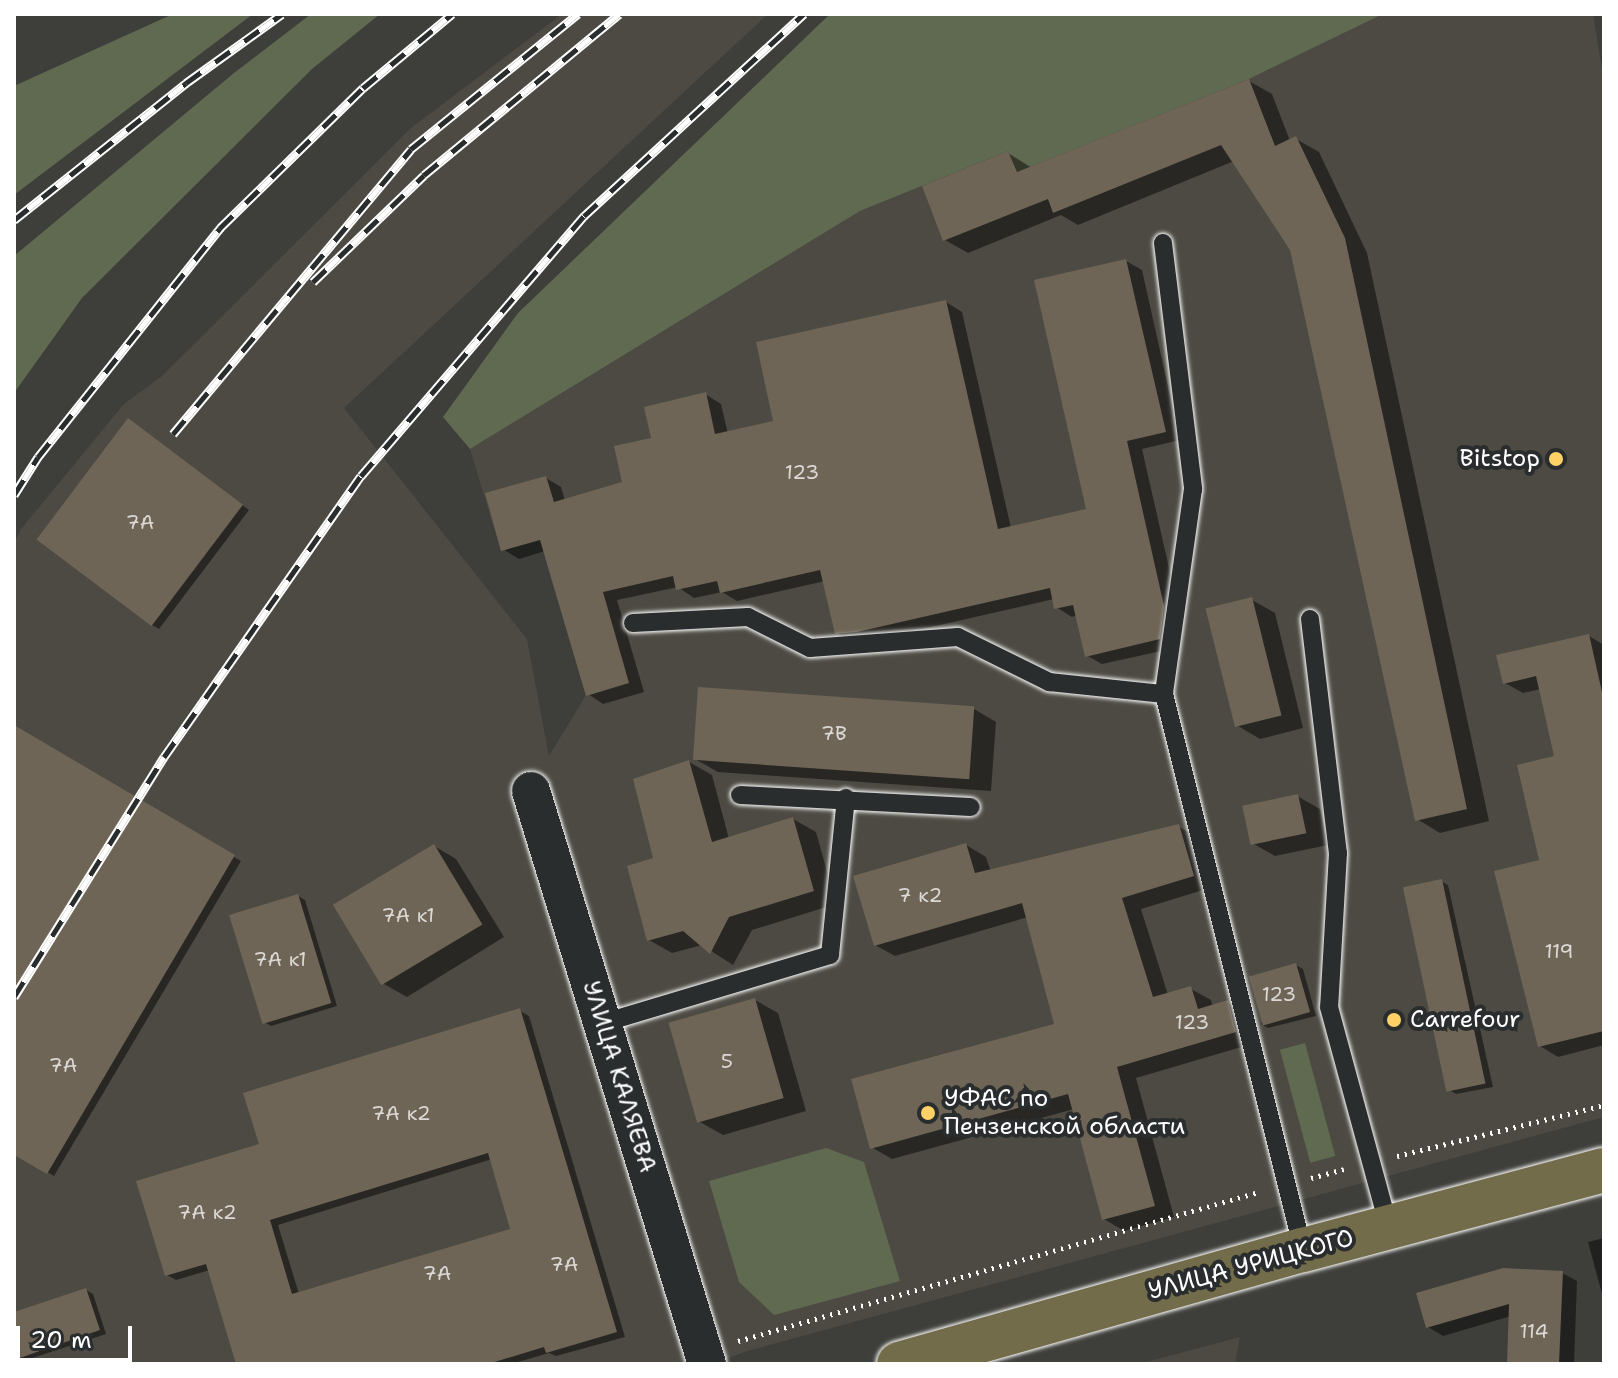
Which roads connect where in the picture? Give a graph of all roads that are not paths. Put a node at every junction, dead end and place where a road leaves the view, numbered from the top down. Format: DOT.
graph roads {
  1 [pos="1163,243"];
  2 [pos="1310,619"];
  3 [pos="633,623"];
  4 [pos="1164,694"];
  5 [pos="531,791"];
  6 [pos="740,795"];
  7 [pos="846,798"];
  8 [pos="971,807"];
  9 [pos="603,1023"];
  10 [pos="1604,1170"];
  11 [pos="1389,1228"];
  12 [pos="1303,1250"];
  13 [pos="716,1354"];
  14 [pos="899,1364"];
  1 -- 4 [label="lane"];
  2 -- 11 [label="lane"];
  3 -- 4 [label="lane"];
  4 -- 12 [label="lane"];
  5 -- 9 [label="street, УЛИЦА КАЛЯЕВА"];
  6 -- 7 [label="lane"];
  7 -- 8 [label="lane"];
  7 -- 9 [label="lane"];
  9 -- 13 [label="street, УЛИЦА КАЛЯЕВА"];
  10 -- 11 [label="main road, УЛИЦА УРИЦКОГО"];
  11 -- 12 [label="main road, УЛИЦА УРИЦКОГО"];
  12 -- 14 [label="main road, УЛИЦА УРИЦКОГО"];
}
